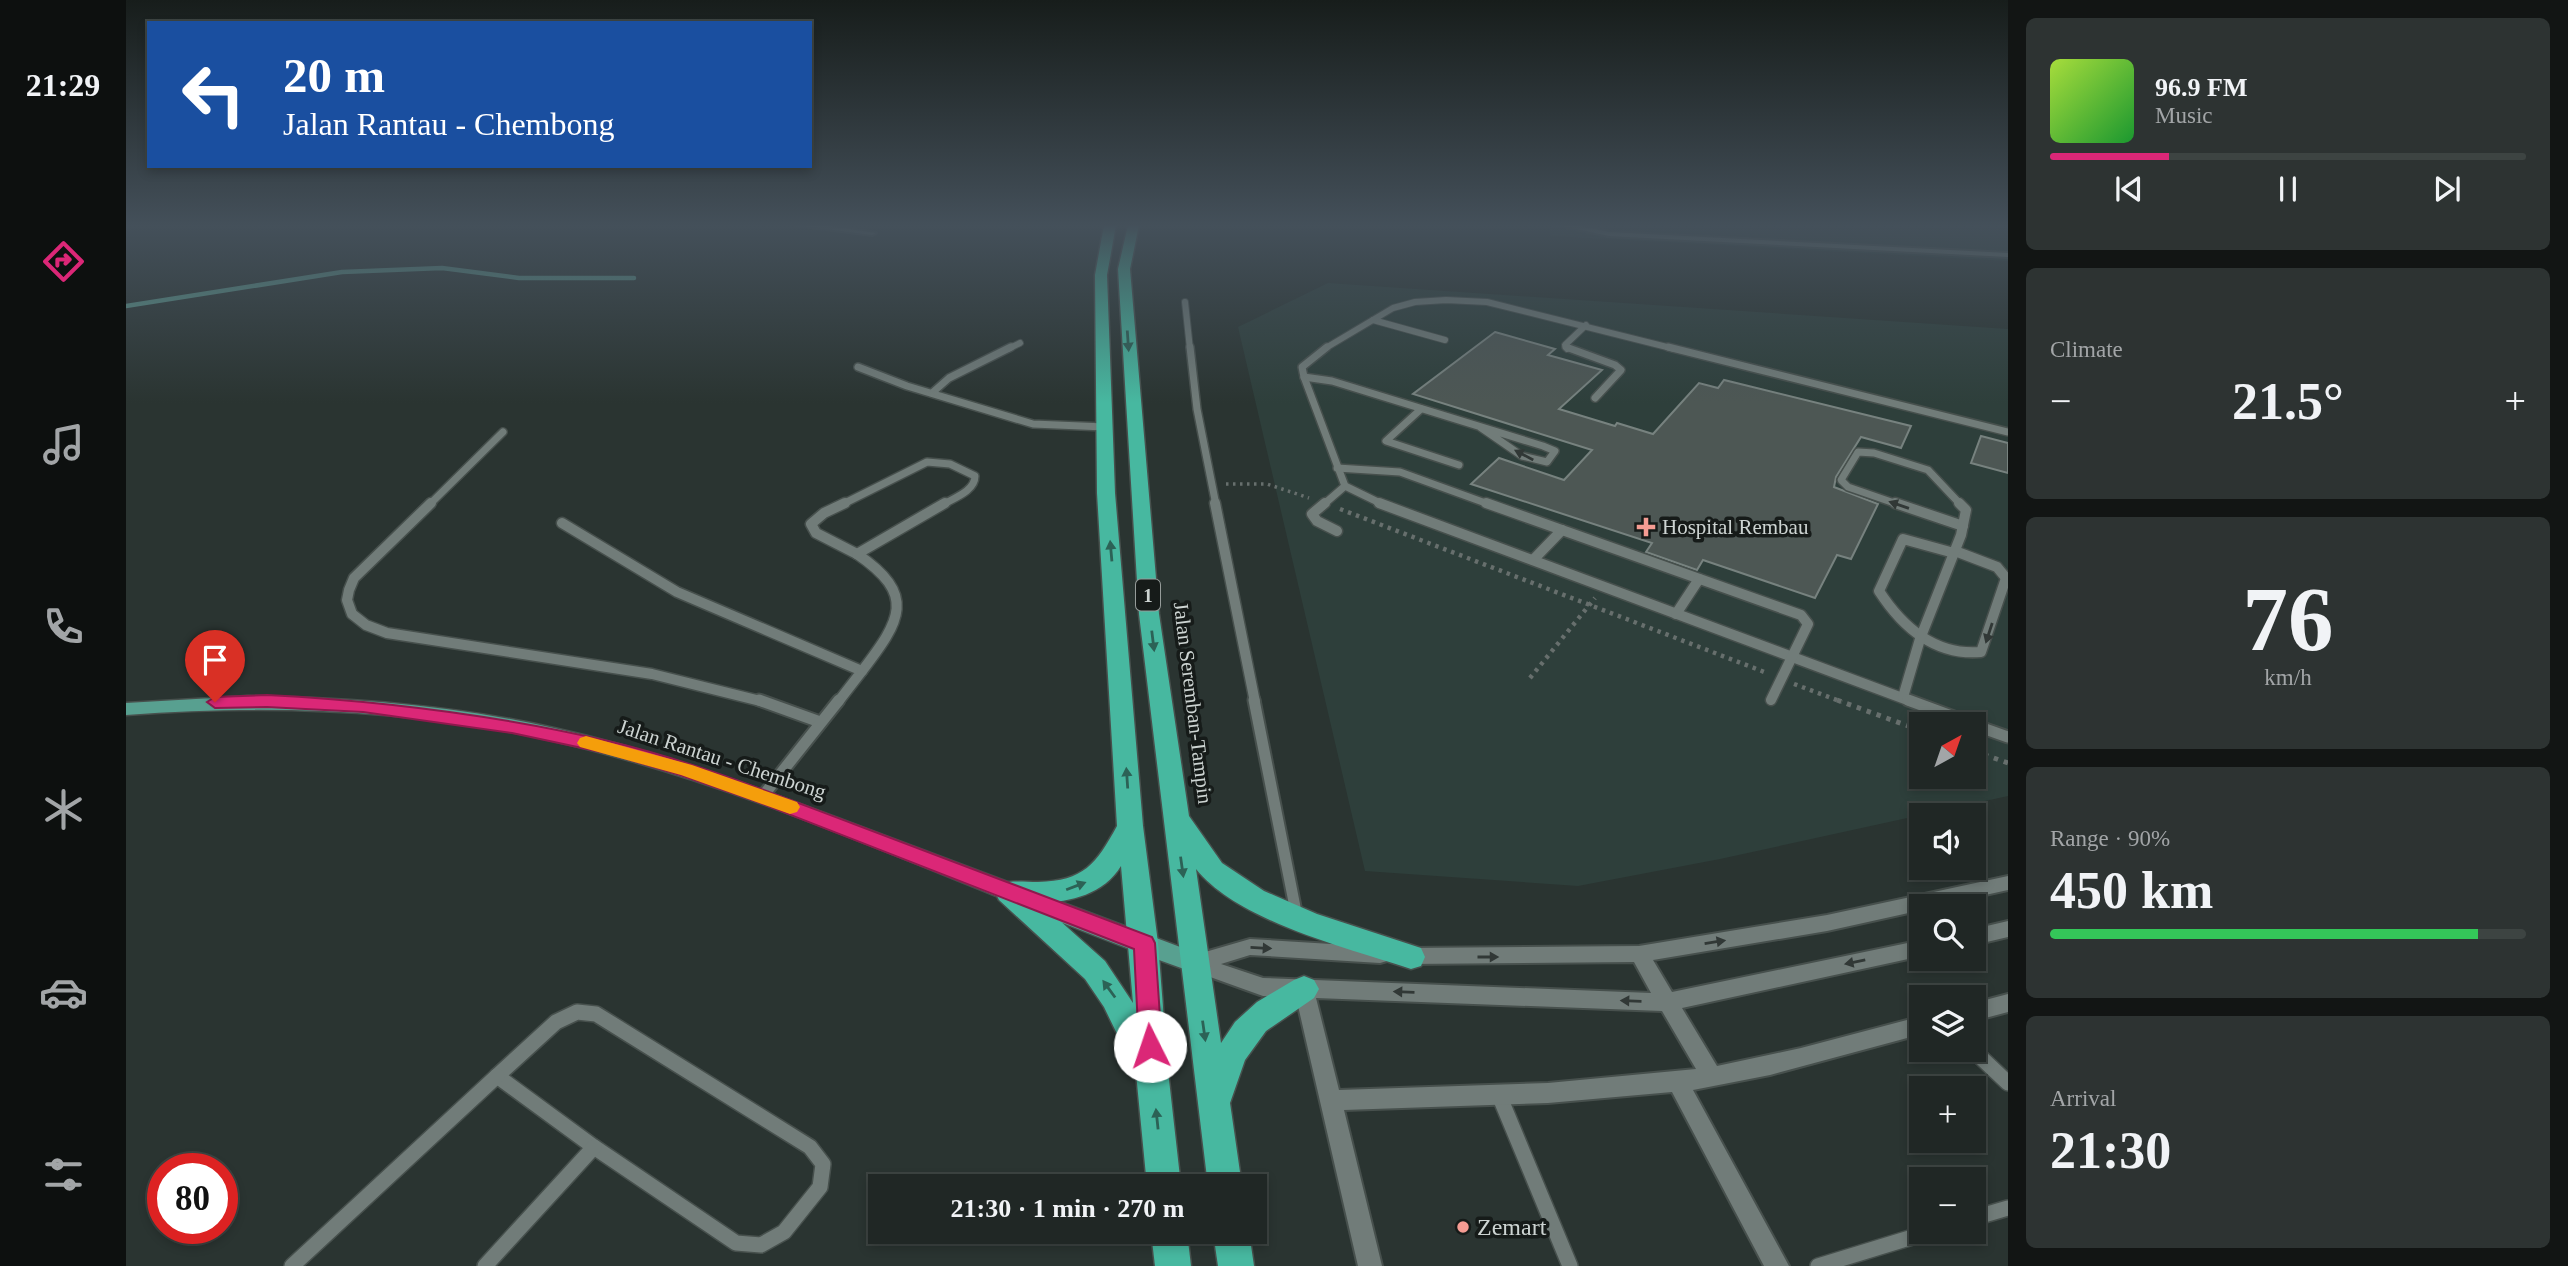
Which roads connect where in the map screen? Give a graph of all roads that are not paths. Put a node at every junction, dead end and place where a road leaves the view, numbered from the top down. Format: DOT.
graph roads {
  1 [pos="1101,284"];
  2 [pos="1125,284"];
  3 [pos="1185,302"];
  4 [pos="1373,320"];
  5 [pos="1586,325"];
  6 [pos="1446,340"];
  7 [pos="1020,343"];
  8 [pos="858,367"];
  9 [pos="1304,377"];
  10 [pos="932,393"];
  11 [pos="1595,398"];
  12 [pos="1421,408"];
  13 [pos="1105,427"];
  14 [pos="1480,427"];
  15 [pos="503,432"];
  16 [pos="2008,432"];
  17 [pos="1459,465"];
  18 [pos="1337,468"];
  19 [pos="1345,486"];
  20 [pos="562,523"];
  21 [pos="1963,526"];
  22 [pos="1562,530"];
  23 [pos="1337,531"];
  24 [pos="1955,552"];
  25 [pos="857,554"];
  26 [pos="1533,560"];
  27 [pos="1699,579"];
  28 [pos="1676,614"];
  29 [pos="1920,640"];
  30 [pos="1793,657"];
  31 [pos="862,671"];
  32 [pos="1903,697"];
  33 [pos="1771,700"];
  34 [pos="126,709"];
  35 [pos="1941,712"];
  36 [pos="820,722"];
  37 [pos="1986,729"];
  38 [pos="2008,737"];
  39 [pos="762,797"];
  40 [pos="1175,816"];
  41 [pos="1130,826"];
  42 [pos="2008,883"];
  43 [pos="1009,892"];
  44 [pos="1298,919"];
  45 [pos="2008,929"];
  46 [pos="1986,934"];
  47 [pos="1144,943"];
  48 [pos="1909,951"];
  49 [pos="1639,954"];
  50 [pos="1411,957"];
  51 [pos="1195,963"];
  52 [pos="1304,989"];
  53 [pos="1668,1002"];
  54 [pos="2008,1003"];
  55 [pos="1986,1009"];
  56 [pos="1909,1028"];
  57 [pos="1986,1062"];
  58 [pos="1152,1071"];
  59 [pos="497,1076"];
  60 [pos="1711,1076"];
  61 [pos="1678,1082"];
  62 [pos="2008,1083"];
  63 [pos="1499,1094"];
  64 [pos="1331,1100"];
  65 [pos="1214,1105"];
  66 [pos="594,1147"];
  67 [pos="1163,1174"];
  68 [pos="1223,1174"];
  69 [pos="2008,1208"];
  70 [pos="1986,1214"];
  71 [pos="1909,1238"];
  72 [pos="1170,1244"];
  73 [pos="1233,1244"];
  74 [pos="292,1266"];
  75 [pos="485,1266"];
  76 [pos="1173,1266"];
  77 [pos="1236,1266"];
  78 [pos="1370,1266"];
  79 [pos="1570,1266"];
  80 [pos="1777,1266"];
  81 [pos="1818,1266"];
  1 -- 13 [label="highway, 1"];
  2 -- 40 [label="highway, Jalan Seremban-Tampin / 1, one-way"];
  3 -- 44 [label="lane"];
  4 -- 5 [label="lane"];
  4 -- 6 [label="lane"];
  4 -- 9 [label="lane"];
  5 -- 11 [label="lane"];
  5 -- 16 [label="lane"];
  7 -- 10 [label="lane"];
  8 -- 10 [label="lane"];
  9 -- 12 [label="lane"];
  9 -- 18 [label="lane"];
  10 -- 13 [label="lane"];
  12 -- 14 [label="lane"];
  12 -- 17 [label="lane"];
  41 -- 13 [label="highway, 1, one-way"];
  14 -- 14 [label="lane, one-way"];
  15 -- 36 [label="lane"];
  18 -- 19 [label="lane"];
  18 -- 22 [label="lane"];
  19 -- 23 [label="lane"];
  19 -- 26 [label="lane"];
  20 -- 31 [label="lane"];
  21 -- 21 [label="lane, one-way"];
  21 -- 24 [label="lane"];
  22 -- 26 [label="lane"];
  22 -- 27 [label="lane"];
  24 -- 29 [label="lane"];
  24 -- 29 [label="lane"];
  24 -- 29 [label="lane, one-way"];
  25 -- 25 [label="lane"];
  25 -- 31 [label="lane"];
  26 -- 28 [label="lane"];
  27 -- 28 [label="lane"];
  27 -- 30 [label="lane"];
  28 -- 30 [label="lane"];
  29 -- 32 [label="lane"];
  30 -- 32 [label="lane"];
  30 -- 33 [label="lane"];
  31 -- 36 [label="lane"];
  32 -- 35 [label="lane"];
  34 -- 39 [label="main road, Jalan Rantau - Chembong"];
  36 -- 39 [label="lane"];
  37 -- 38 [label="lane"];
  39 -- 43 [label="main road, Jalan Rantau - Chembong"];
  40 -- 44 [label="highway"];
  40 -- 51 [label="highway, Jalan Seremban-Tampin / 1, one-way"];
  43 -- 41 [label="highway, one-way"];
  41 -- 47 [label="highway, 1"];
  49 -- 42 [label="street, one-way"];
  43 -- 47 [label="main road, Jalan Rantau - Chembong"];
  58 -- 43 [label="highway, one-way"];
  44 -- 50 [label="highway"];
  45 -- 46 [label="street"];
  47 -- 51 [label="main road, Jalan Rantau - Chembong"];
  47 -- 58 [label="highway, 1"];
  48 -- 53 [label="street, one-way"];
  50 -- 49 [label="street, one-way"];
  49 -- 53 [label="street"];
  51 -- 50 [label="street, one-way"];
  51 -- 52 [label="street"];
  51 -- 65 [label="highway, Jalan Seremban-Tampin / 1, one-way"];
  53 -- 52 [label="street, one-way"];
  52 -- 64 [label="street"];
  52 -- 65 [label="highway"];
  53 -- 60 [label="street"];
  54 -- 55 [label="street"];
  56 -- 60 [label="street"];
  57 -- 62 [label="lane"];
  67 -- 58 [label="highway, 1, one-way"];
  59 -- 66 [label="lane"];
  59 -- 66 [label="lane"];
  59 -- 74 [label="lane"];
  60 -- 61 [label="street"];
  61 -- 63 [label="street"];
  61 -- 80 [label="street"];
  63 -- 64 [label="street"];
  63 -- 79 [label="lane"];
  64 -- 78 [label="street"];
  65 -- 68 [label="highway, Jalan Seremban-Tampin / 1"];
  66 -- 75 [label="lane"];
  69 -- 70 [label="lane"];
  71 -- 81 [label="lane"];
  72 -- 76 [label="highway"];
  73 -- 77 [label="highway"];
}
